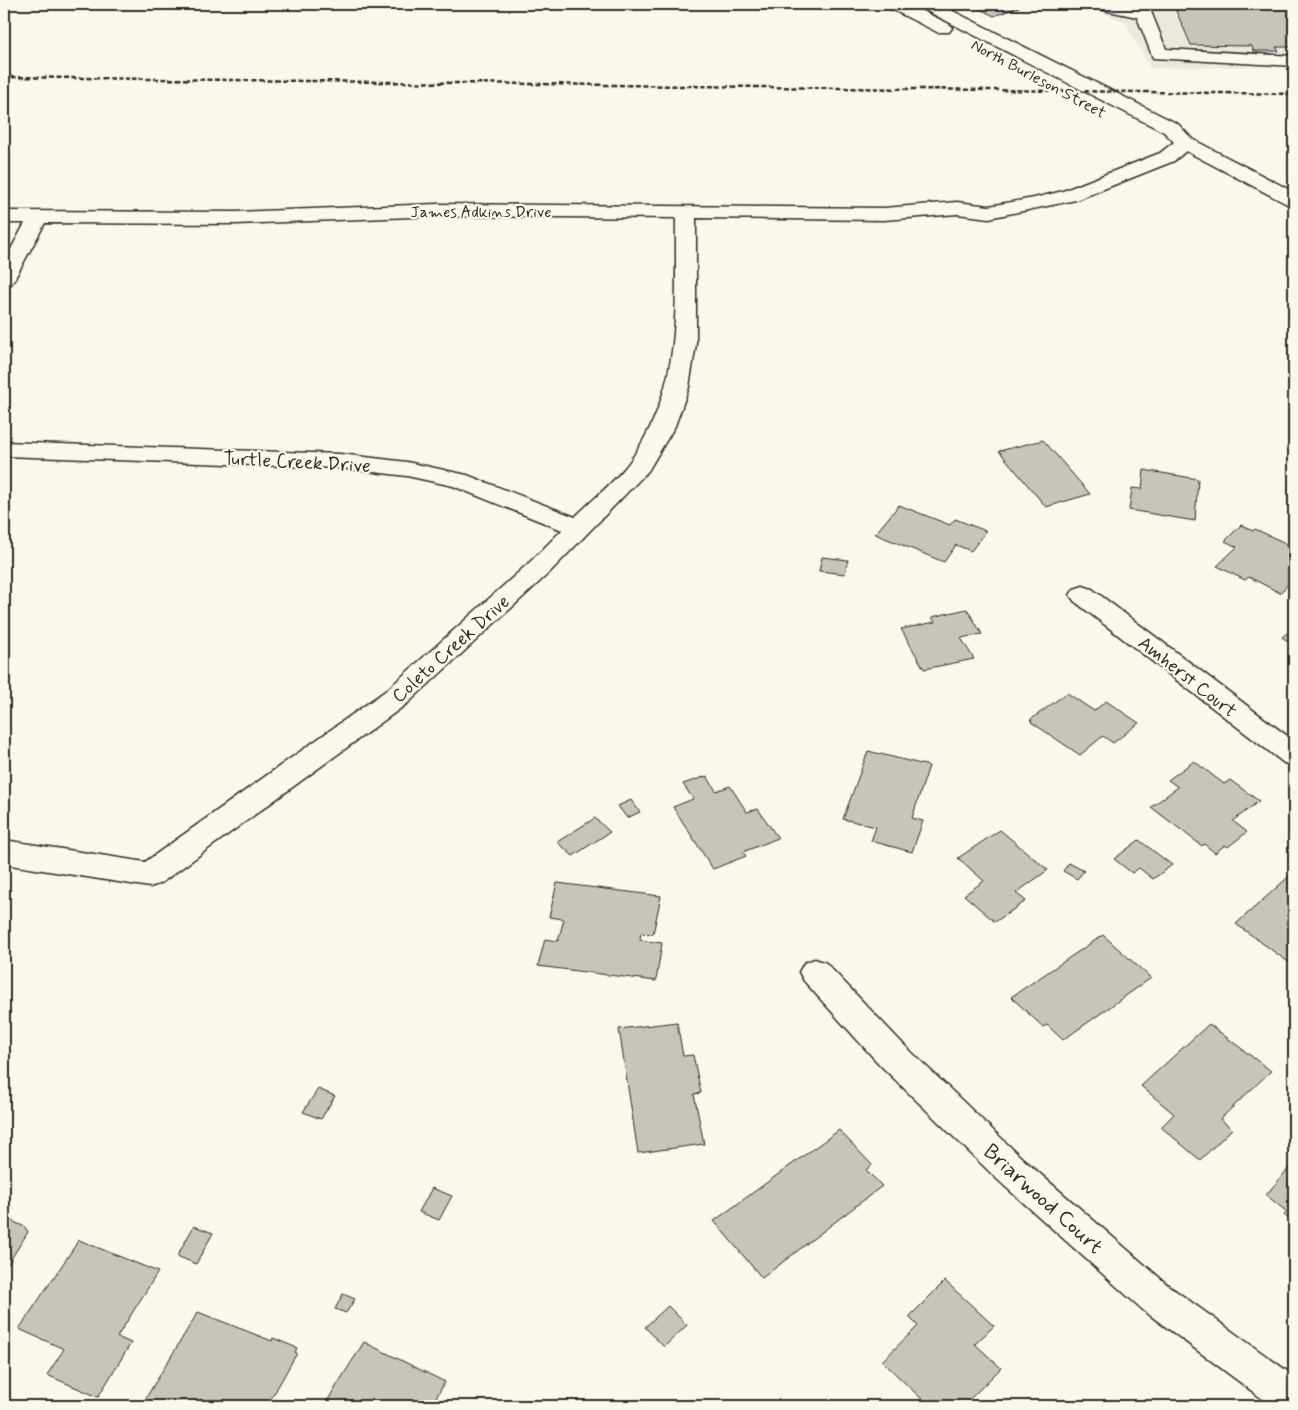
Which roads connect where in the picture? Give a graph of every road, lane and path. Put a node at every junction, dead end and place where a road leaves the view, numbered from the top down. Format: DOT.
graph roads {
  1 [pos="895,4"];
  2 [pos="927,4"];
  3 [pos="1100,4"];
  4 [pos="1142,8"];
  5 [pos="1294,61"];
  6 [pos="1185,143"];
  7 [pos="1294,200"];
  8 [pos="686,213"];
  9 [pos="4,217"];
  10 [pos="38,218"];
  11 [pos="4,280"];
  12 [pos="4,449"];
  13 [pos="579,528"];
  14 [pos="1083,595"];
  15 [pos="1294,756"];
  16 [pos="4,852"];
  17 [pos="816,972"];
  18 [pos="1294,1399"];
  1 -- 6 [label="street, North Burleson Street"];
  2 -- 6 [label="street, North Burleson Street"];
  3 -- 4 [label="street"];
  4 -- 5 [label="street"];
  6 -- 7 [label="street, North Burleson Street"];
  6 -- 8 [label="street, James Adkins Drive"];
  8 -- 10 [label="street, James Adkins Drive"];
  8 -- 13 [label="street, Coleto Creek Drive"];
  9 -- 10 [label="street, James Adkins Drive"];
  10 -- 11 [label="street"];
  12 -- 13 [label="street, Turtle Creek Drive"];
  13 -- 16 [label="street, Coleto Creek Drive"];
  14 -- 15 [label="street, Amherst Court"];
  17 -- 18 [label="street, Briarwood Court"];
}
